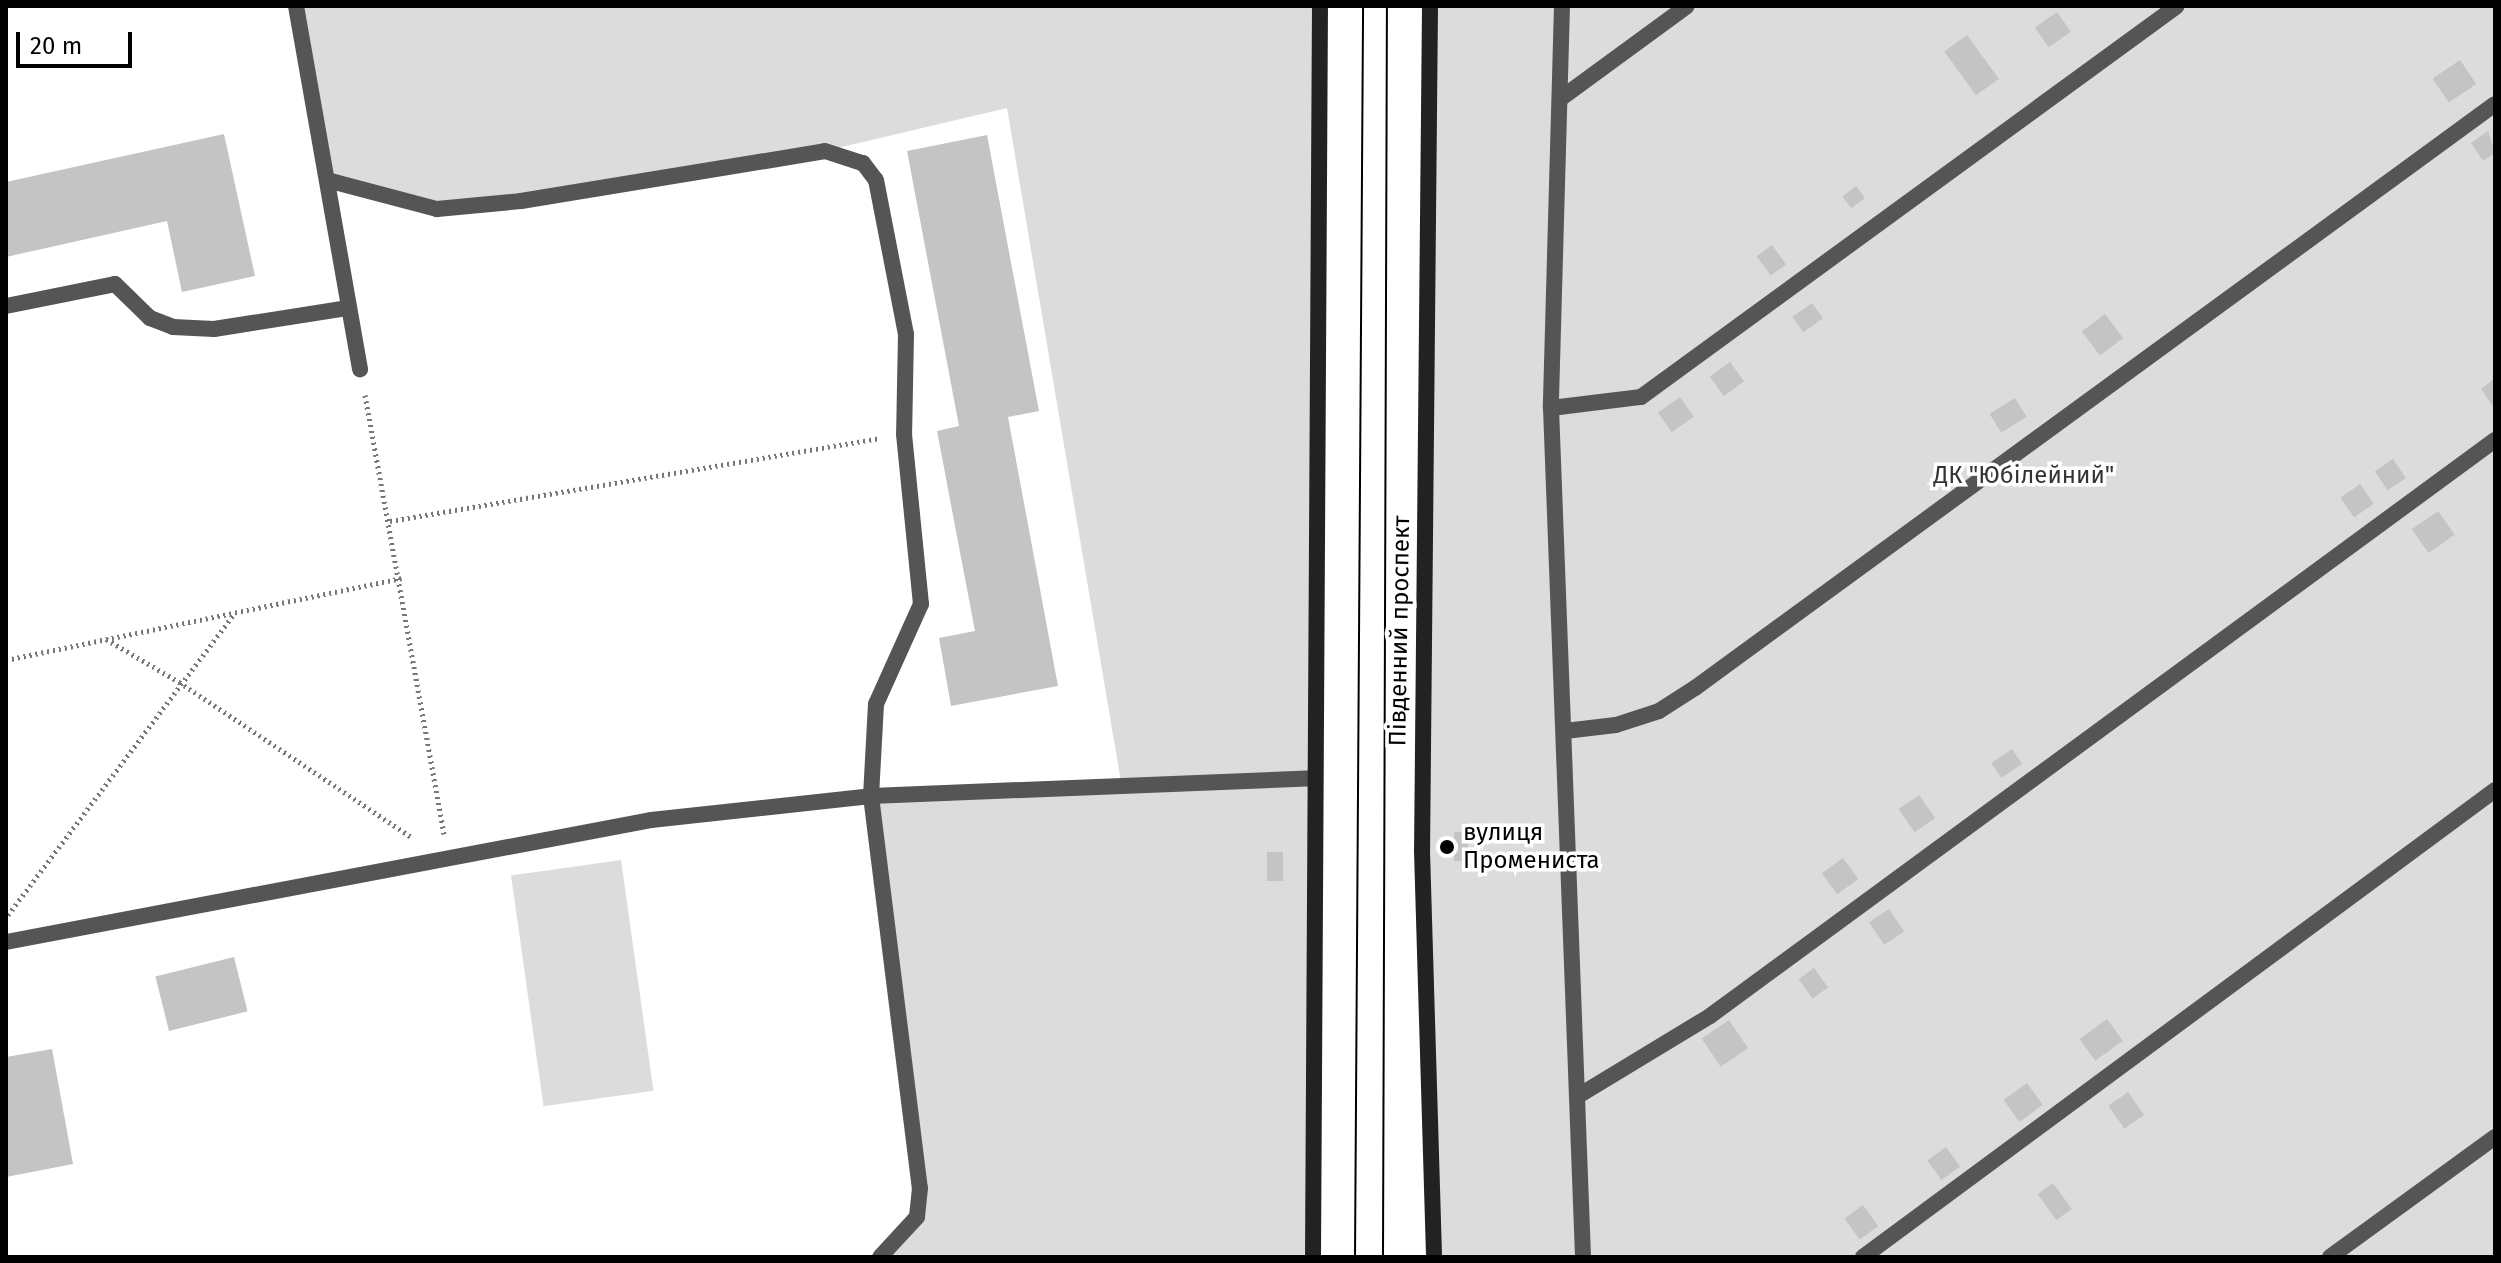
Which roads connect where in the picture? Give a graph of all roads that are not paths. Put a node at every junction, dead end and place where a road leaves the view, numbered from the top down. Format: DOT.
graph roads {
  1 [pos="296,6"];
  2 [pos="1320,6"];
  3 [pos="1430,6"];
  4 [pos="1562,6"];
  5 [pos="1687,6"];
  6 [pos="2177,6"];
  7 [pos="1560,99"];
  8 [pos="2495,104"];
  9 [pos="327,180"];
  10 [pos="6,306"];
  11 [pos="348,308"];
  12 [pos="360,369"];
  13 [pos="1551,408"];
  14 [pos="2495,440"];
  15 [pos="1565,731"];
  16 [pos="1313,778"];
  17 [pos="2495,790"];
  18 [pos="871,796"];
  19 [pos="6,942"];
  20 [pos="1578,1096"];
  21 [pos="2495,1137"];
  22 [pos="880,1257"];
  23 [pos="1313,1257"];
  24 [pos="1434,1257"];
  25 [pos="1583,1257"];
  26 [pos="1863,1257"];
  27 [pos="2330,1257"];
  1 -- 9 [label="street"];
  2 -- 16 [label="main road"];
  3 -- 24 [label="main road, Південний проспект"];
  4 -- 7 [label="street"];
  5 -- 7 [label="street"];
  6 -- 13 [label="street"];
  7 -- 13 [label="street"];
  8 -- 15 [label="street"];
  9 -- 11 [label="street"];
  9 -- 18 [label="street"];
  10 -- 11 [label="street"];
  11 -- 12 [label="street"];
  13 -- 15 [label="street"];
  14 -- 20 [label="street"];
  15 -- 20 [label="street"];
  16 -- 18 [label="street"];
  16 -- 23 [label="main road"];
  17 -- 26 [label="street"];
  18 -- 19 [label="street"];
  18 -- 22 [label="street"];
  20 -- 25 [label="street"];
  21 -- 27 [label="street"];
}
